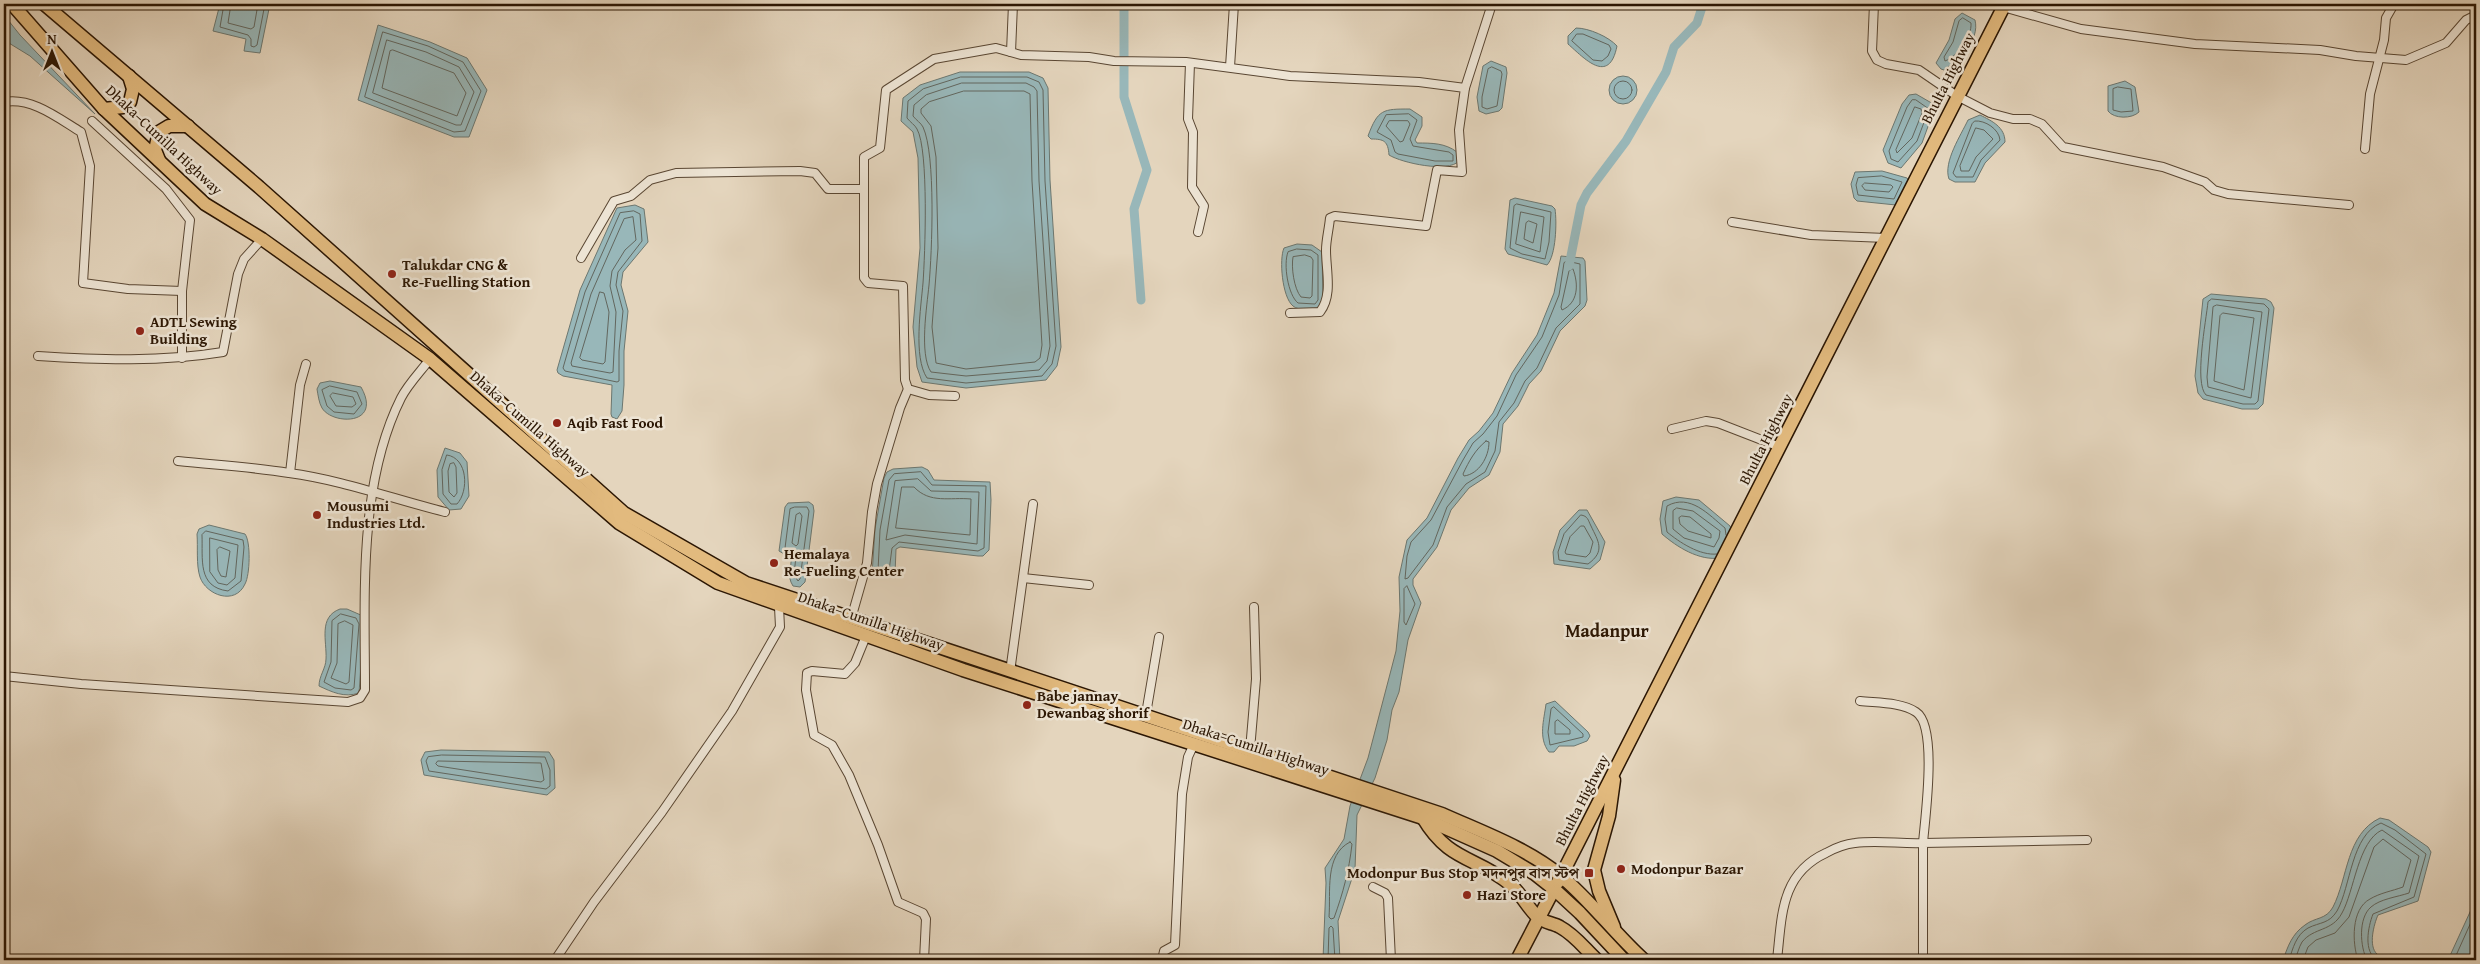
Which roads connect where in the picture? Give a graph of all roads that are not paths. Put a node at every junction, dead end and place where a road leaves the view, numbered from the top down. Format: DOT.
graph roads {
  1 [pos="12,4"];
  2 [pos="44,4"];
  3 [pos="1013,4"];
  4 [pos="1234,4"];
  5 [pos="1492,4"];
  6 [pos="1874,4"];
  7 [pos="2394,4"];
  8 [pos="2004,6"];
  9 [pos="2476,15"];
  10 [pos="1011,52"];
  11 [pos="2379,58"];
  12 [pos="1190,63"];
  13 [pos="1230,67"];
  14 [pos="129,76"];
  15 [pos="1465,88"];
  16 [pos="1957,96"];
  17 [pos="4,102"];
  18 [pos="104,109"];
  19 [pos="92,121"];
  20 [pos="188,126"];
  21 [pos="2366,149"];
  22 [pos="159,160"];
  23 [pos="864,189"];
  24 [pos="2349,205"];
  25 [pos="1732,222"];
  26 [pos="1198,232"];
  27 [pos="1886,238"];
  28 [pos="262,239"];
  29 [pos="581,258"];
  30 [pos="182,291"];
  31 [pos="1290,313"];
  32 [pos="38,356"];
  33 [pos="182,358"];
  34 [pos="430,359"];
  35 [pos="306,364"];
  36 [pos="908,390"];
  37 [pos="955,396"];
  38 [pos="1672,429"];
  39 [pos="1780,447"];
  40 [pos="178,461"];
  41 [pos="290,473"];
  42 [pos="373,493"];
  43 [pos="1033,504"];
  44 [pos="445,512"];
  45 [pos="1023,578"];
  46 [pos="1088,585"];
  47 [pos="779,607"];
  48 [pos="1254,607"];
  49 [pos="851,619"];
  50 [pos="866,636"];
  51 [pos="1159,638"];
  52 [pos="1010,672"];
  53 [pos="4,676"];
  54 [pos="1860,701"];
  55 [pos="1146,714"];
  56 [pos="1194,744"];
  57 [pos="1250,750"];
  58 [pos="1616,770"];
  59 [pos="1334,784"];
  60 [pos="1376,797"];
  61 [pos="1423,818"];
  62 [pos="2087,840"];
  63 [pos="1923,843"];
  64 [pos="1561,876"];
  65 [pos="1374,887"];
  66 [pos="1554,889"];
  67 [pos="1538,918"];
  68 [pos="1618,937"];
  69 [pos="555,960"];
  70 [pos="924,960"];
  71 [pos="1162,960"];
  72 [pos="1391,960"];
  73 [pos="1518,960"];
  74 [pos="1597,960"];
  75 [pos="1624,960"];
  76 [pos="1644,960"];
  77 [pos="1776,960"];
  78 [pos="1923,960"];
  1 -- 18 [label="main road, Dhaka–Cumilla Highway"];
  2 -- 14 [label="main road, Dhaka–Cumilla Highway"];
  3 -- 10 [label="street"];
  4 -- 13 [label="street"];
  5 -- 15 [label="street"];
  6 -- 16 [label="street"];
  7 -- 11 [label="street"];
  8 -- 11 [label="street"];
  8 -- 16 [label="main road, Bhulta Highway"];
  9 -- 11 [label="street"];
  10 -- 12 [label="street"];
  10 -- 23 [label="street"];
  11 -- 21 [label="street"];
  12 -- 13 [label="street"];
  12 -- 26 [label="street"];
  13 -- 15 [label="street"];
  14 -- 18 [label="main road"];
  14 -- 20 [label="main road, Dhaka–Cumilla Highway"];
  15 -- 31 [label="street"];
  16 -- 24 [label="street"];
  16 -- 27 [label="main road, Bhulta Highway"];
  17 -- 30 [label="street"];
  18 -- 22 [label="main road, Dhaka–Cumilla Highway"];
  19 -- 30 [label="street"];
  20 -- 22 [label="main road"];
  20 -- 49 [label="main road, Dhaka–Cumilla Highway"];
  22 -- 28 [label="main road, Dhaka–Cumilla Highway"];
  23 -- 29 [label="street"];
  23 -- 36 [label="street"];
  25 -- 27 [label="street"];
  27 -- 39 [label="main road, Bhulta Highway"];
  28 -- 33 [label="street"];
  28 -- 34 [label="main road, Dhaka–Cumilla Highway"];
  30 -- 33 [label="street"];
  32 -- 33 [label="street"];
  34 -- 42 [label="street"];
  34 -- 47 [label="main road, Dhaka–Cumilla Highway"];
  35 -- 41 [label="street"];
  36 -- 37 [label="street"];
  36 -- 49 [label="street"];
  38 -- 39 [label="street"];
  39 -- 58 [label="main road, Bhulta Highway"];
  40 -- 41 [label="street"];
  41 -- 42 [label="street"];
  42 -- 44 [label="street"];
  42 -- 53 [label="street"];
  43 -- 45 [label="street"];
  45 -- 46 [label="street"];
  45 -- 52 [label="street"];
  47 -- 50 [label="main road, Dhaka–Cumilla Highway"];
  47 -- 69 [label="street"];
  48 -- 57 [label="street"];
  49 -- 52 [label="main road, Dhaka–Cumilla Highway"];
  50 -- 56 [label="main road, Dhaka–Cumilla Highway"];
  50 -- 70 [label="street"];
  51 -- 55 [label="street"];
  52 -- 55 [label="main road, Dhaka–Cumilla Highway"];
  54 -- 63 [label="street"];
  55 -- 57 [label="main road, Dhaka–Cumilla Highway"];
  56 -- 59 [label="main road, Dhaka–Cumilla Highway"];
  56 -- 71 [label="street"];
  57 -- 59 [label="main road, Dhaka–Cumilla Highway"];
  58 -- 64 [label="main road, Bhulta Highway"];
  58 -- 68 [label="main road"];
  59 -- 60 [label="main road, Dhaka–Cumilla Highway"];
  60 -- 61 [label="main road, Dhaka–Cumilla Highway"];
  60 -- 64 [label="main road, Dhaka–Cumilla Highway"];
  61 -- 66 [label="main road, Dhaka–Cumilla Highway"];
  61 -- 67 [label="main road"];
  62 -- 63 [label="street"];
  63 -- 77 [label="street"];
  63 -- 78 [label="street"];
  64 -- 66 [label="main road, Bhulta Highway"];
  64 -- 68 [label="main road, Dhaka–Cumilla Highway"];
  65 -- 72 [label="street"];
  66 -- 67 [label="main road, Bhulta Highway"];
  66 -- 75 [label="main road, Dhaka–Cumilla Highway"];
  67 -- 73 [label="main road, Bhulta Highway"];
  67 -- 74 [label="main road"];
  68 -- 76 [label="main road, Dhaka–Cumilla Highway"];
}
